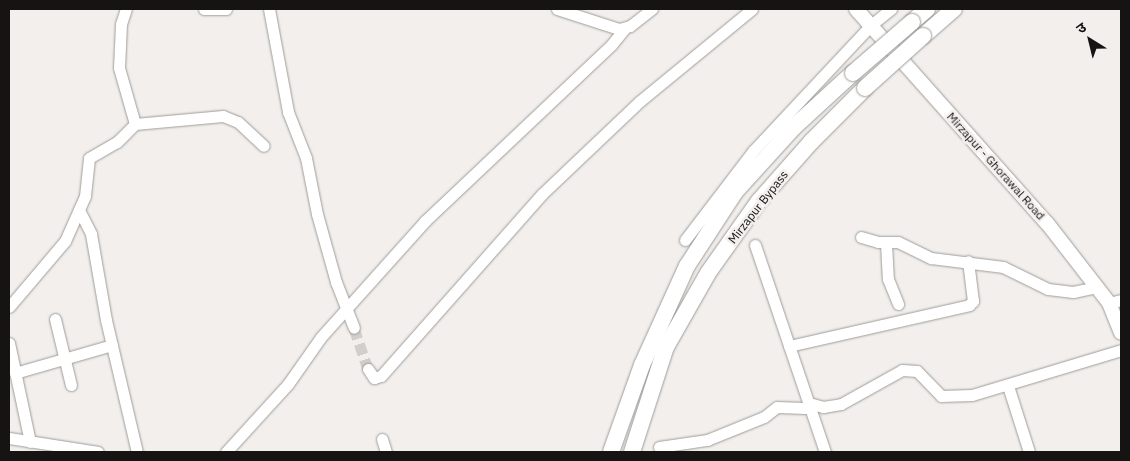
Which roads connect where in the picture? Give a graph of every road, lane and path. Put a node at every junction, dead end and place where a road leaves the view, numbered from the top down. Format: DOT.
graph roads {
  1 [pos="126,9"];
  2 [pos="204,9"];
  3 [pos="226,9"];
  4 [pos="269,9"];
  5 [pos="557,9"];
  6 [pos="652,9"];
  7 [pos="752,9"];
  8 [pos="856,9"];
  9 [pos="891,9"];
  10 [pos="927,9"];
  11 [pos="954,9"];
  12 [pos="871,25"];
  13 [pos="624,28"];
  14 [pos="135,124"];
  15 [pos="264,146"];
  16 [pos="79,210"];
  17 [pos="861,237"];
  18 [pos="685,240"];
  19 [pos="886,243"];
  20 [pos="755,245"];
  21 [pos="968,261"];
  22 [pos="1097,286"];
  23 [pos="1115,301"];
  24 [pos="898,304"];
  25 [pos="9,307"];
  26 [pos="348,309"];
  27 [pos="55,319"];
  28 [pos="354,328"];
  29 [pos="1121,333"];
  30 [pos="9,343"];
  31 [pos="112,345"];
  32 [pos="789,346"];
  33 [pos="1121,350"];
  34 [pos="64,359"];
  35 [pos="368,368"];
  36 [pos="13,375"];
  37 [pos="71,385"];
  38 [pos="1008,386"];
  39 [pos="809,403"];
  40 [pos="9,438"];
  41 [pos="382,439"];
  42 [pos="30,442"];
  43 [pos="659,447"];
  44 [pos="680,449"];
  45 [pos="98,452"];
  46 [pos="137,452"];
  47 [pos="226,452"];
  48 [pos="386,452"];
  49 [pos="611,452"];
  50 [pos="632,452"];
  51 [pos="825,452"];
  52 [pos="1029,452"];
  1 -- 14 [label="street"];
  2 -- 3 [label="street"];
  4 -- 26 [label="street"];
  5 -- 13 [label="street"];
  6 -- 13 [label="street"];
  7 -- 35 [label="street"];
  8 -- 12 [label="main road, Mirzapur - Ghorawal Road"];
  9 -- 12 [label="street"];
  10 -- 49 [label="highway, bridge"];
  11 -- 50 [label="highway, Mirzapur Bypass, bridge"];
  12 -- 18 [label="street"];
  12 -- 22 [label="main road, Mirzapur - Ghorawal Road"];
  13 -- 26 [label="street"];
  14 -- 15 [label="street"];
  14 -- 16 [label="street"];
  16 -- 25 [label="street"];
  16 -- 31 [label="street"];
  17 -- 19 [label="street"];
  19 -- 21 [label="street"];
  19 -- 24 [label="street"];
  20 -- 32 [label="street"];
  21 -- 22 [label="street"];
  21 -- 32 [label="street"];
  22 -- 23 [label="main road, Mirzapur - Ghorawal Road"];
  23 -- 29 [label="main road, Mirzapur - Ghorawal Road"];
  26 -- 28 [label="street"];
  26 -- 47 [label="street"];
  27 -- 34 [label="street"];
  30 -- 36 [label="street"];
  31 -- 34 [label="street"];
  31 -- 46 [label="street"];
  32 -- 39 [label="street"];
  33 -- 38 [label="street"];
  34 -- 36 [label="street"];
  34 -- 37 [label="street"];
  36 -- 42 [label="street"];
  38 -- 39 [label="street"];
  38 -- 52 [label="street"];
  39 -- 44 [label="street"];
  39 -- 51 [label="street"];
  40 -- 42 [label="street"];
  41 -- 48 [label="street"];
  42 -- 45 [label="street"];
  43 -- 44 [label="street"];
}
